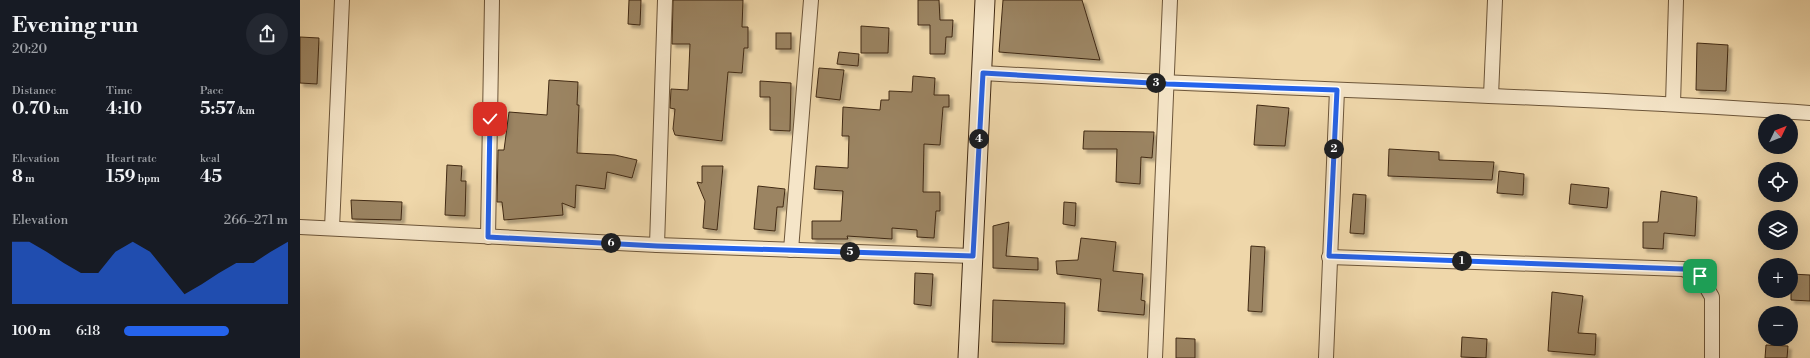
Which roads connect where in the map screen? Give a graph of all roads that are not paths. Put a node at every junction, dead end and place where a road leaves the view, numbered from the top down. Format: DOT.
graph roads {
  1 [pos="342,0"];
  2 [pos="492,0"];
  3 [pos="665,0"];
  4 [pos="811,0"];
  5 [pos="985,0"];
  6 [pos="1170,0"];
  7 [pos="1495,0"];
  8 [pos="1676,0"];
  9 [pos="983,73"];
  10 [pos="1167,84"];
  11 [pos="1337,90"];
  12 [pos="1491,96"];
  13 [pos="1673,104"];
  14 [pos="1810,113"];
  15 [pos="300,227"];
  16 [pos="332,228"];
  17 [pos="488,237"];
  18 [pos="657,246"];
  19 [pos="791,250"];
  20 [pos="973,256"];
  21 [pos="1329,256"];
  22 [pos="968,358"];
  23 [pos="1155,358"];
  24 [pos="1326,358"];
  25 [pos="1712,358"];
  1 -- 16 [label="street"];
  2 -- 17 [label="street"];
  3 -- 18 [label="street"];
  4 -- 19 [label="street"];
  5 -- 9 [label="street"];
  6 -- 10 [label="street"];
  7 -- 12 [label="street"];
  8 -- 13 [label="street"];
  9 -- 10 [label="street"];
  9 -- 20 [label="street"];
  10 -- 11 [label="street"];
  10 -- 23 [label="street"];
  11 -- 12 [label="street"];
  11 -- 21 [label="street"];
  12 -- 13 [label="street"];
  13 -- 14 [label="street"];
  15 -- 16 [label="street"];
  16 -- 17 [label="street"];
  17 -- 18 [label="street"];
  18 -- 19 [label="street"];
  19 -- 20 [label="street"];
  20 -- 22 [label="street"];
  21 -- 24 [label="street"];
  21 -- 25 [label="street"];
}
